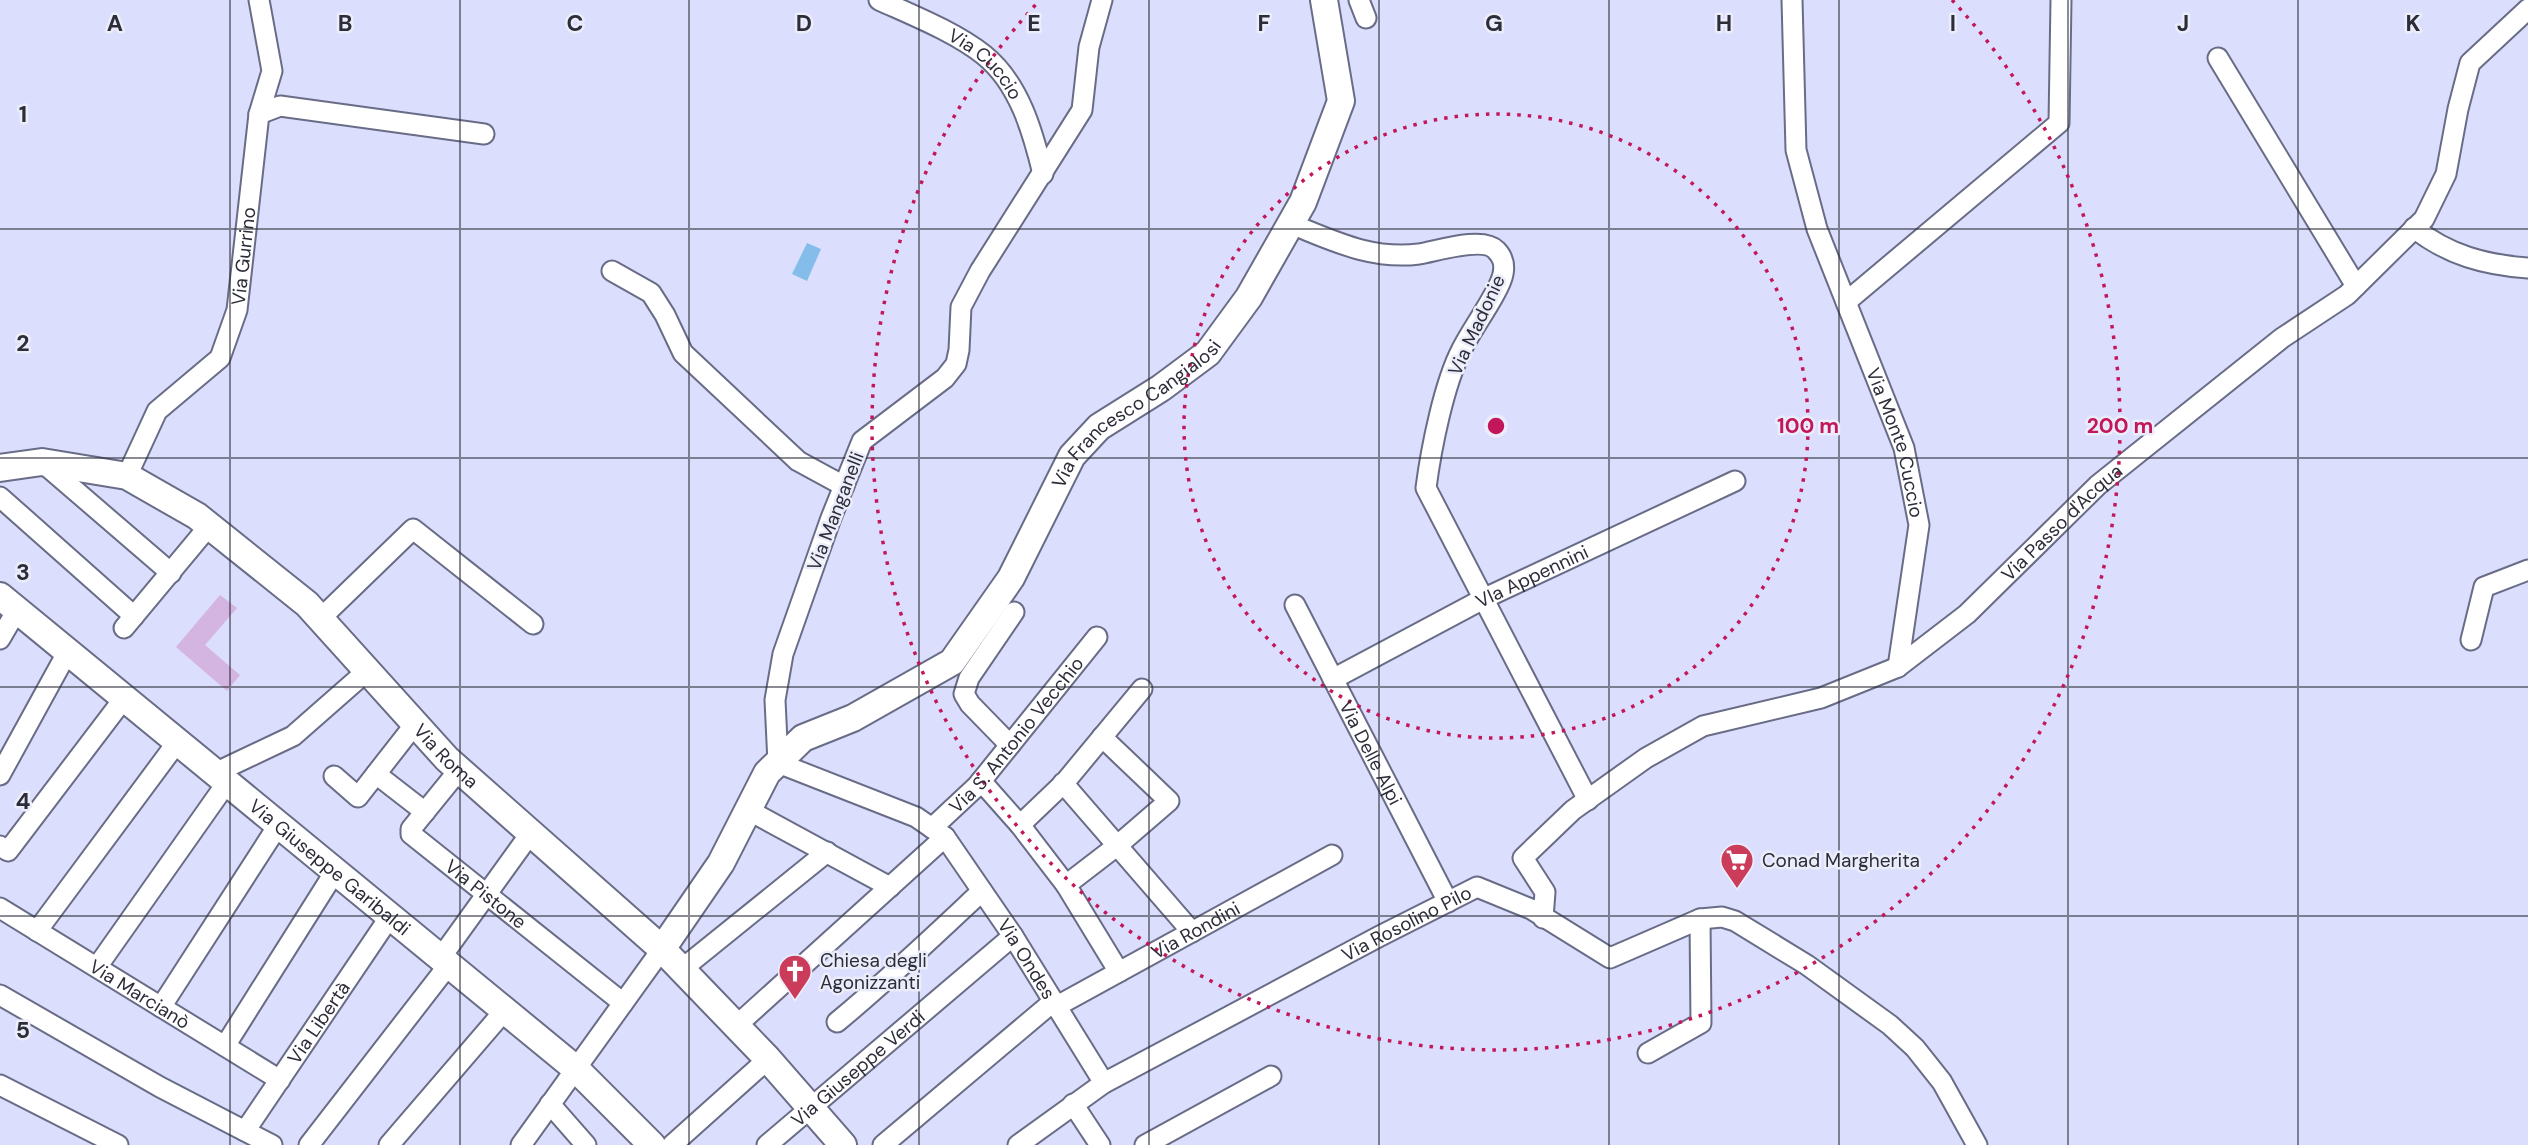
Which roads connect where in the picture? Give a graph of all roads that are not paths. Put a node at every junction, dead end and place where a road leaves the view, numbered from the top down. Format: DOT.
graph roads {
  1 [pos="258,0"];
  2 [pos="878,0"];
  3 [pos="1102,0"];
  4 [pos="1324,0"];
  5 [pos="1792,0"];
  6 [pos="2061,0"];
  7 [pos="2528,9"];
  8 [pos="2218,58"];
  9 [pos="259,114"];
  10 [pos="484,134"];
  11 [pos="1043,174"];
  12 [pos="1291,224"];
  13 [pos="2414,228"];
  14 [pos="2528,268"];
  15 [pos="612,271"];
  16 [pos="2356,286"];
  17 [pos="1846,302"];
  18 [pos="42,461"];
  19 [pos="0,468"];
  20 [pos="127,476"];
  21 [pos="1735,481"];
  22 [pos="844,486"];
  23 [pos="0,496"];
  24 [pos="209,526"];
  25 [pos="2528,570"];
  26 [pos="171,573"];
  27 [pos="1485,598"];
  28 [pos="8,603"];
  29 [pos="1295,606"];
  30 [pos="1014,612"];
  31 [pos="320,619"];
  32 [pos="533,624"];
  33 [pos="1097,637"];
  34 [pos="0,639"];
  35 [pos="2471,640"];
  36 [pos="68,651"];
  37 [pos="1898,667"];
  38 [pos="367,671"];
  39 [pos="1333,678"];
  40 [pos="1142,689"];
  41 [pos="125,696"];
  42 [pos="415,724"];
  43 [pos="1102,737"];
  44 [pos="178,741"];
  45 [pos="1010,745"];
  46 [pos="778,763"];
  47 [pos="459,770"];
  48 [pos="376,774"];
  49 [pos="0,775"];
  50 [pos="334,776"];
  51 [pos="222,777"];
  52 [pos="981,781"];
  53 [pos="1063,783"];
  54 [pos="1588,800"];
  55 [pos="748,810"];
  56 [pos="425,812"];
  57 [pos="279,824"];
  58 [pos="1020,825"];
  59 [pos="939,832"];
  60 [pos="530,834"];
  61 [pos="1118,845"];
  62 [pos="0,846"];
  63 [pos="827,852"];
  64 [pos="1332,855"];
  65 [pos="336,870"];
  66 [pos="1066,885"];
  67 [pos="890,887"];
  68 [pos="982,891"];
  69 [pos="486,895"];
  70 [pos="1448,902"];
  71 [pos="0,908"];
  72 [pos="391,915"];
  73 [pos="1543,918"];
  74 [pos="1700,919"];
  75 [pos="37,931"];
  76 [pos="1192,932"];
  77 [pos="1013,936"];
  78 [pos="662,949"];
  79 [pos="446,960"];
  80 [pos="97,967"];
  81 [pos="682,969"];
  82 [pos="1119,972"];
  83 [pos="0,995"];
  84 [pos="623,1003"];
  85 [pos="1056,1003"];
  86 [pos="161,1007"];
  87 [pos="505,1010"];
  88 [pos="837,1021"];
  89 [pos="736,1026"];
  90 [pos="225,1046"];
  91 [pos="1647,1053"];
  92 [pos="768,1059"];
  93 [pos="576,1069"];
  94 [pos="1271,1076"];
  95 [pos="280,1080"];
  96 [pos="1104,1083"];
  97 [pos="0,1085"];
  98 [pos="550,1104"];
  99 [pos="1073,1104"];
  100 [pos="810,1107"];
  101 [pos="245,1131"];
  102 [pos="118,1145"];
  103 [pos="272,1145"];
  104 [pos="309,1145"];
  105 [pos="389,1145"];
  106 [pos="521,1145"];
  107 [pos="586,1145"];
  108 [pos="652,1145"];
  109 [pos="672,1145"];
  110 [pos="767,1145"];
  111 [pos="843,1145"];
  112 [pos="883,1145"];
  113 [pos="1018,1145"];
  114 [pos="1100,1145"];
  115 [pos="1145,1145"];
  116 [pos="1977,1145"];
  1 -- 9 [label="street, Via Gurrino"];
  2 -- 11 [label="street, Via Cuccio"];
  3 -- 11 [label="street, Via Manganelli"];
  4 -- 12 [label="street, Via Francesco Cangialosi"];
  5 -- 17 [label="street, Via Monte Cuccio"];
  6 -- 17 [label="street"];
  7 -- 13 [label="street, Via Passo d'Acqua"];
  8 -- 16 [label="street"];
  9 -- 10 [label="street"];
  9 -- 20 [label="street, Via Gurrino"];
  11 -- 22 [label="street, Via Manganelli"];
  12 -- 27 [label="street, Via Madonie"];
  12 -- 46 [label="street, Via Francesco Cangialosi"];
  13 -- 14 [label="street"];
  13 -- 16 [label="street, Via Passo d'Acqua"];
  15 -- 22 [label="street"];
  16 -- 37 [label="street, Via Passo d'Acqua"];
  17 -- 37 [label="street, Via Monte Cuccio"];
  18 -- 19 [label="street, Via Roma"];
  18 -- 20 [label="street, Via Roma"];
  18 -- 26 [label="street"];
  20 -- 24 [label="street, Via Roma"];
  21 -- 27 [label="street, VIa Appennini"];
  22 -- 46 [label="street, Via Manganelli"];
  23 -- 26 [label="street"];
  24 -- 26 [label="street"];
  24 -- 31 [label="street, Via Roma"];
  25 -- 35 [label="street"];
  27 -- 39 [label="street, VIa Appennini"];
  27 -- 54 [label="street"];
  28 -- 34 [label="street"];
  28 -- 36 [label="street, Via Giuseppe Garibaldi"];
  29 -- 39 [label="street, Via Delle Alpi"];
  30 -- 45 [label="street"];
  31 -- 32 [label="street"];
  31 -- 38 [label="street, Via Roma"];
  33 -- 45 [label="street, Via S. Antonio Vecchio"];
  36 -- 41 [label="street, Via Giuseppe Garibaldi"];
  36 -- 49 [label="street"];
  37 -- 54 [label="street, Via Passo d'Acqua"];
  38 -- 42 [label="street, Via Roma"];
  38 -- 51 [label="street"];
  39 -- 70 [label="street, Via Delle Alpi"];
  40 -- 43 [label="street"];
  41 -- 44 [label="street, Via Giuseppe Garibaldi"];
  41 -- 62 [label="street"];
  42 -- 47 [label="street, Via Roma"];
  42 -- 48 [label="street"];
  43 -- 53 [label="street"];
  43 -- 61 [label="street"];
  44 -- 51 [label="street, Via Giuseppe Garibaldi"];
  44 -- 75 [label="street"];
  45 -- 52 [label="street, Via S. Antonio Vecchio"];
  46 -- 55 [label="street"];
  46 -- 59 [label="street"];
  47 -- 56 [label="street, Via Pistone"];
  47 -- 60 [label="street, Via Roma"];
  48 -- 50 [label="street"];
  48 -- 56 [label="street"];
  51 -- 57 [label="street, Via Giuseppe Garibaldi"];
  51 -- 80 [label="street"];
  52 -- 58 [label="street"];
  52 -- 59 [label="street, Via S. Antonio Vecchio"];
  53 -- 58 [label="street"];
  53 -- 61 [label="street"];
  54 -- 73 [label="street, Via Passo d'Acqua"];
  55 -- 63 [label="street"];
  55 -- 78 [label="street"];
  56 -- 69 [label="street, Via Pistone"];
  57 -- 65 [label="street, Via Giuseppe Garibaldi"];
  57 -- 86 [label="street"];
  58 -- 66 [label="street"];
  59 -- 67 [label="street, Via S. Antonio Vecchio"];
  59 -- 68 [label="street, Via Ondes"];
  60 -- 69 [label="street"];
  60 -- 78 [label="street, Via Roma"];
  61 -- 66 [label="street"];
  61 -- 76 [label="street"];
  63 -- 67 [label="street"];
  63 -- 81 [label="street"];
  64 -- 76 [label="street, Via Rondini"];
  65 -- 72 [label="street, Via Giuseppe Garibaldi"];
  65 -- 90 [label="street"];
  66 -- 82 [label="street"];
  67 -- 89 [label="street, Via S. Antonio Vecchio"];
  68 -- 77 [label="street, Via Ondes"];
  68 -- 88 [label="street"];
  69 -- 79 [label="street"];
  69 -- 84 [label="street, Via Pistone"];
  70 -- 73 [label="street, Via Rosolino Pilo"];
  70 -- 96 [label="street, Via Rosolino Pilo"];
  71 -- 75 [label="street, Via Marcianò"];
  72 -- 79 [label="street, Via Giuseppe Garibaldi"];
  72 -- 95 [label="street, Via Libertà"];
  73 -- 74 [label="street, Via Rosolino Pilo"];
  74 -- 91 [label="street"];
  74 -- 116 [label="street, Via Rosolino Pilo"];
  75 -- 80 [label="street, Via Marcianò"];
  76 -- 82 [label="street, Via Rondini"];
  77 -- 85 [label="street, Via Ondes"];
  77 -- 100 [label="street, Via Giuseppe Verdi"];
  78 -- 81 [label="street, Via Roma"];
  78 -- 84 [label="street"];
  79 -- 87 [label="street, Via Giuseppe Garibaldi"];
  79 -- 104 [label="street"];
  80 -- 86 [label="street, Via Marcianò"];
  81 -- 89 [label="street, Via Roma"];
  82 -- 85 [label="street, Via Rondini"];
  83 -- 101 [label="street"];
  84 -- 93 [label="street"];
  85 -- 96 [label="street, Via Ondes"];
  85 -- 112 [label="street, Via Rondini"];
  86 -- 90 [label="street, Via Marcianò"];
  87 -- 93 [label="street, Via Giuseppe Garibaldi"];
  87 -- 105 [label="street"];
  89 -- 92 [label="street, Via Roma"];
  90 -- 95 [label="street, Via Marcianò"];
  92 -- 100 [label="street, Via Roma"];
  92 -- 109 [label="street"];
  93 -- 98 [label="street"];
  93 -- 108 [label="street, Via Giuseppe Garibaldi"];
  94 -- 115 [label="street"];
  95 -- 101 [label="street, Via Libertà"];
  96 -- 99 [label="street, Via Rosolino Pilo"];
  97 -- 102 [label="street"];
  98 -- 106 [label="street"];
  98 -- 107 [label="street"];
  99 -- 113 [label="street, Via Rosolino Pilo"];
  99 -- 114 [label="street"];
  100 -- 110 [label="street, Via Giuseppe Verdi"];
  100 -- 111 [label="street, Via Roma"];
  101 -- 103 [label="street"];
}
